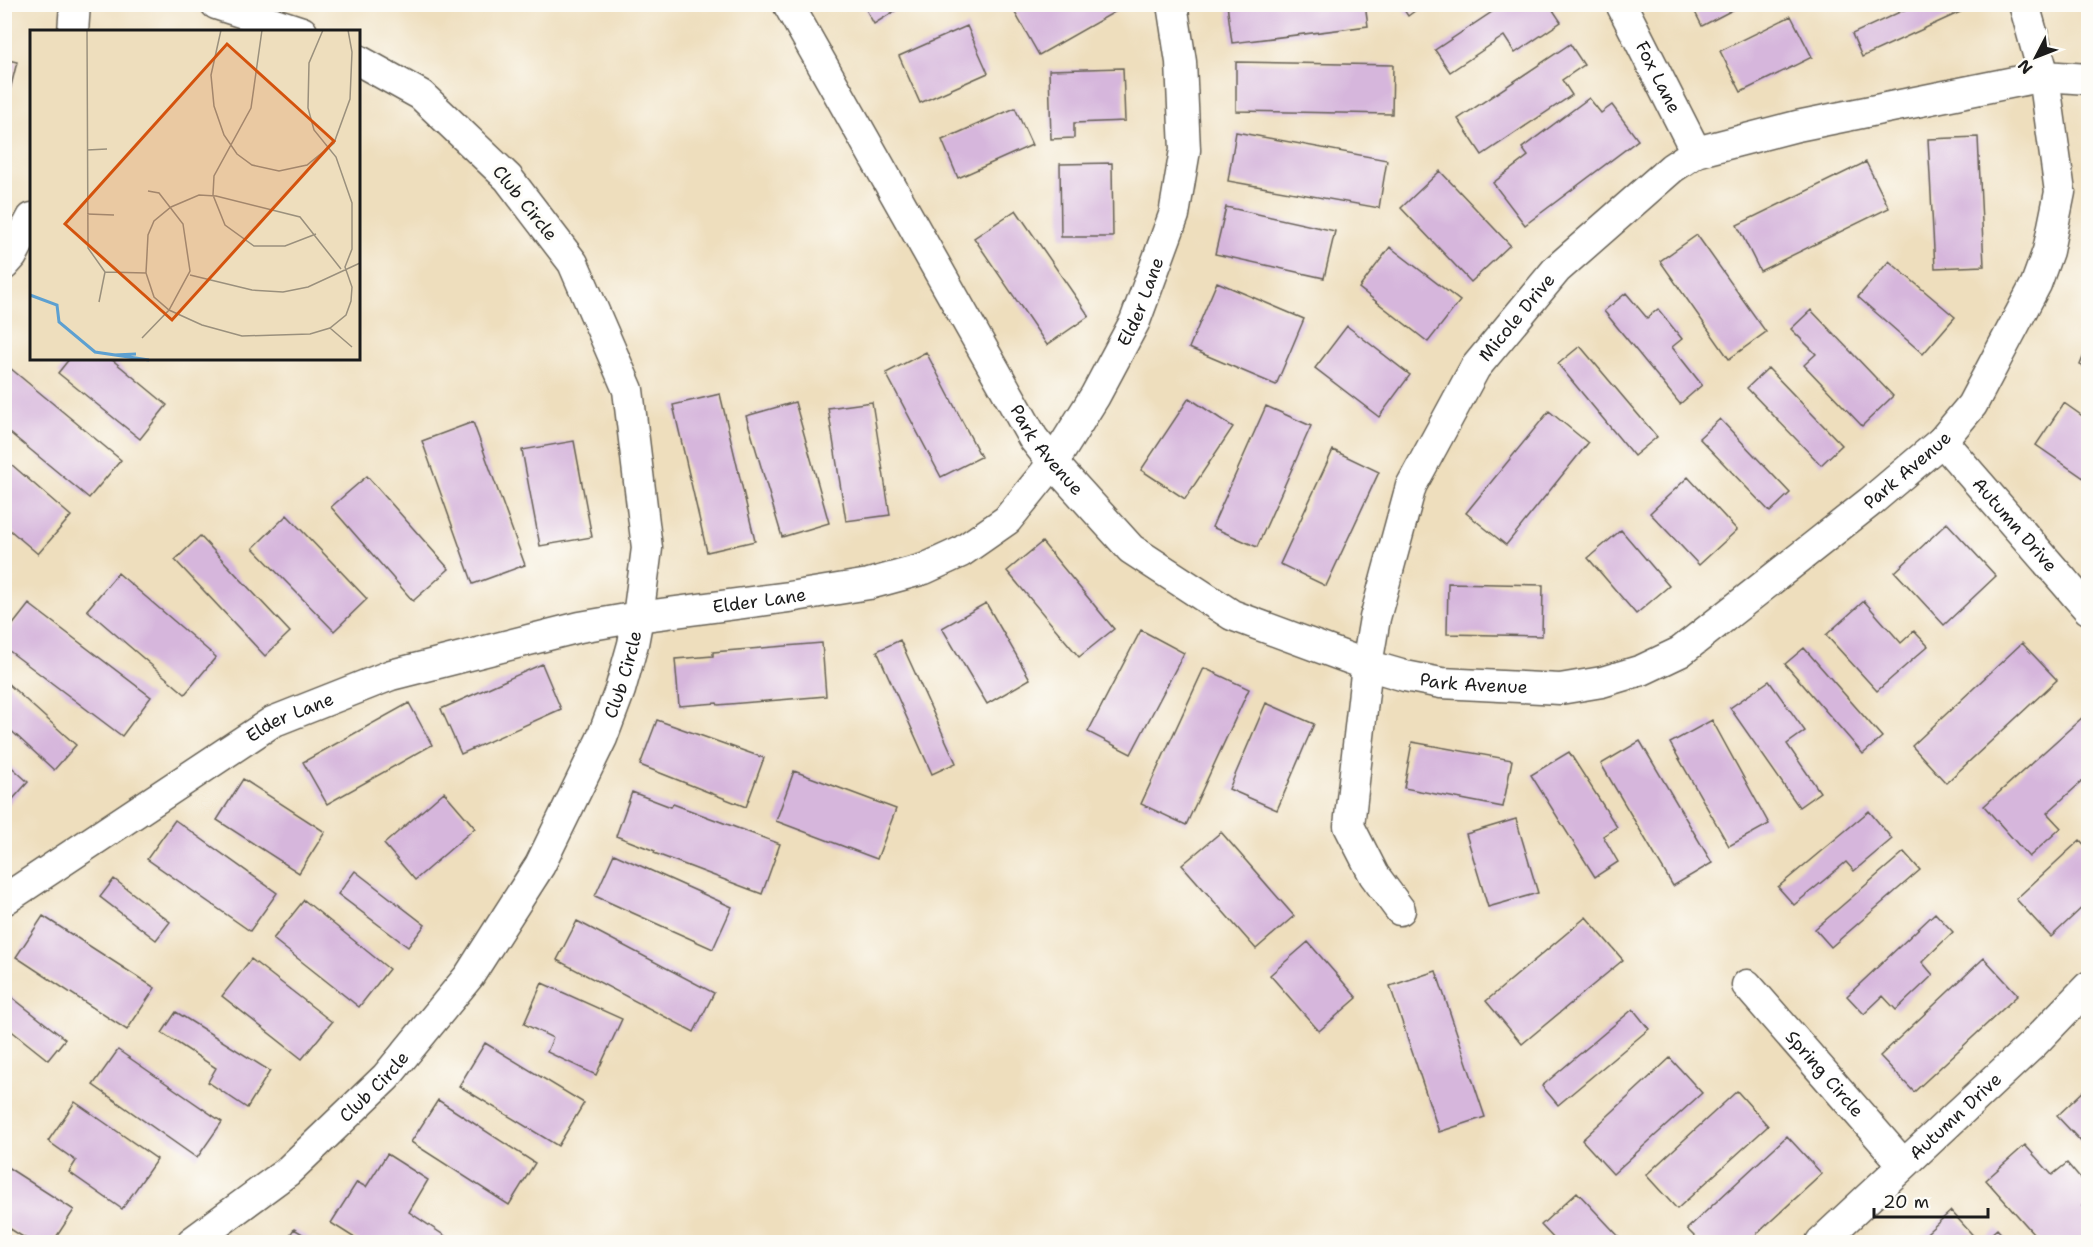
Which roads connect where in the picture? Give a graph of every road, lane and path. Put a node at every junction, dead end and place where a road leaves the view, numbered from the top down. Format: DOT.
graph roads {
  1 [pos="75,4"];
  2 [pos="216,4"];
  3 [pos="788,4"];
  4 [pos="1172,4"];
  5 [pos="1621,4"];
  6 [pos="2024,4"];
  7 [pos="73,30"];
  8 [pos="296,30"];
  9 [pos="360,61"];
  10 [pos="2044,76"];
  11 [pos="2088,79"];
  12 [pos="1696,152"];
  13 [pos="30,222"];
  14 [pos="4,265"];
  15 [pos="1942,441"];
  16 [pos="1053,463"];
  17 [pos="2088,609"];
  18 [pos="638,617"];
  19 [pos="1367,665"];
  20 [pos="4,900"];
  21 [pos="1400,910"];
  22 [pos="1747,985"];
  23 [pos="2088,987"];
  24 [pos="1903,1164"];
  25 [pos="192,1242"];
  26 [pos="1821,1242"];
  1 -- 7 [label="street"];
  2 -- 8 [label="street"];
  3 -- 16 [label="street, Park Avenue"];
  4 -- 16 [label="street, Elder Lane"];
  5 -- 12 [label="street, Fox Lane"];
  6 -- 10 [label="street, Park Avenue"];
  9 -- 18 [label="street, Club Circle"];
  10 -- 11 [label="street, Micole Drive"];
  10 -- 12 [label="street, Micole Drive"];
  10 -- 15 [label="street, Park Avenue"];
  12 -- 19 [label="street, Micole Drive"];
  13 -- 14 [label="street"];
  15 -- 17 [label="street, Autumn Drive"];
  15 -- 19 [label="street, Park Avenue"];
  16 -- 18 [label="street, Elder Lane"];
  16 -- 19 [label="street, Park Avenue"];
  18 -- 20 [label="street, Elder Lane"];
  18 -- 25 [label="street, Club Circle"];
  19 -- 21 [label="street, Micole Drive"];
  22 -- 24 [label="street, Spring Circle"];
  23 -- 24 [label="street, Autumn Drive"];
  24 -- 26 [label="street, Autumn Drive"];
}
